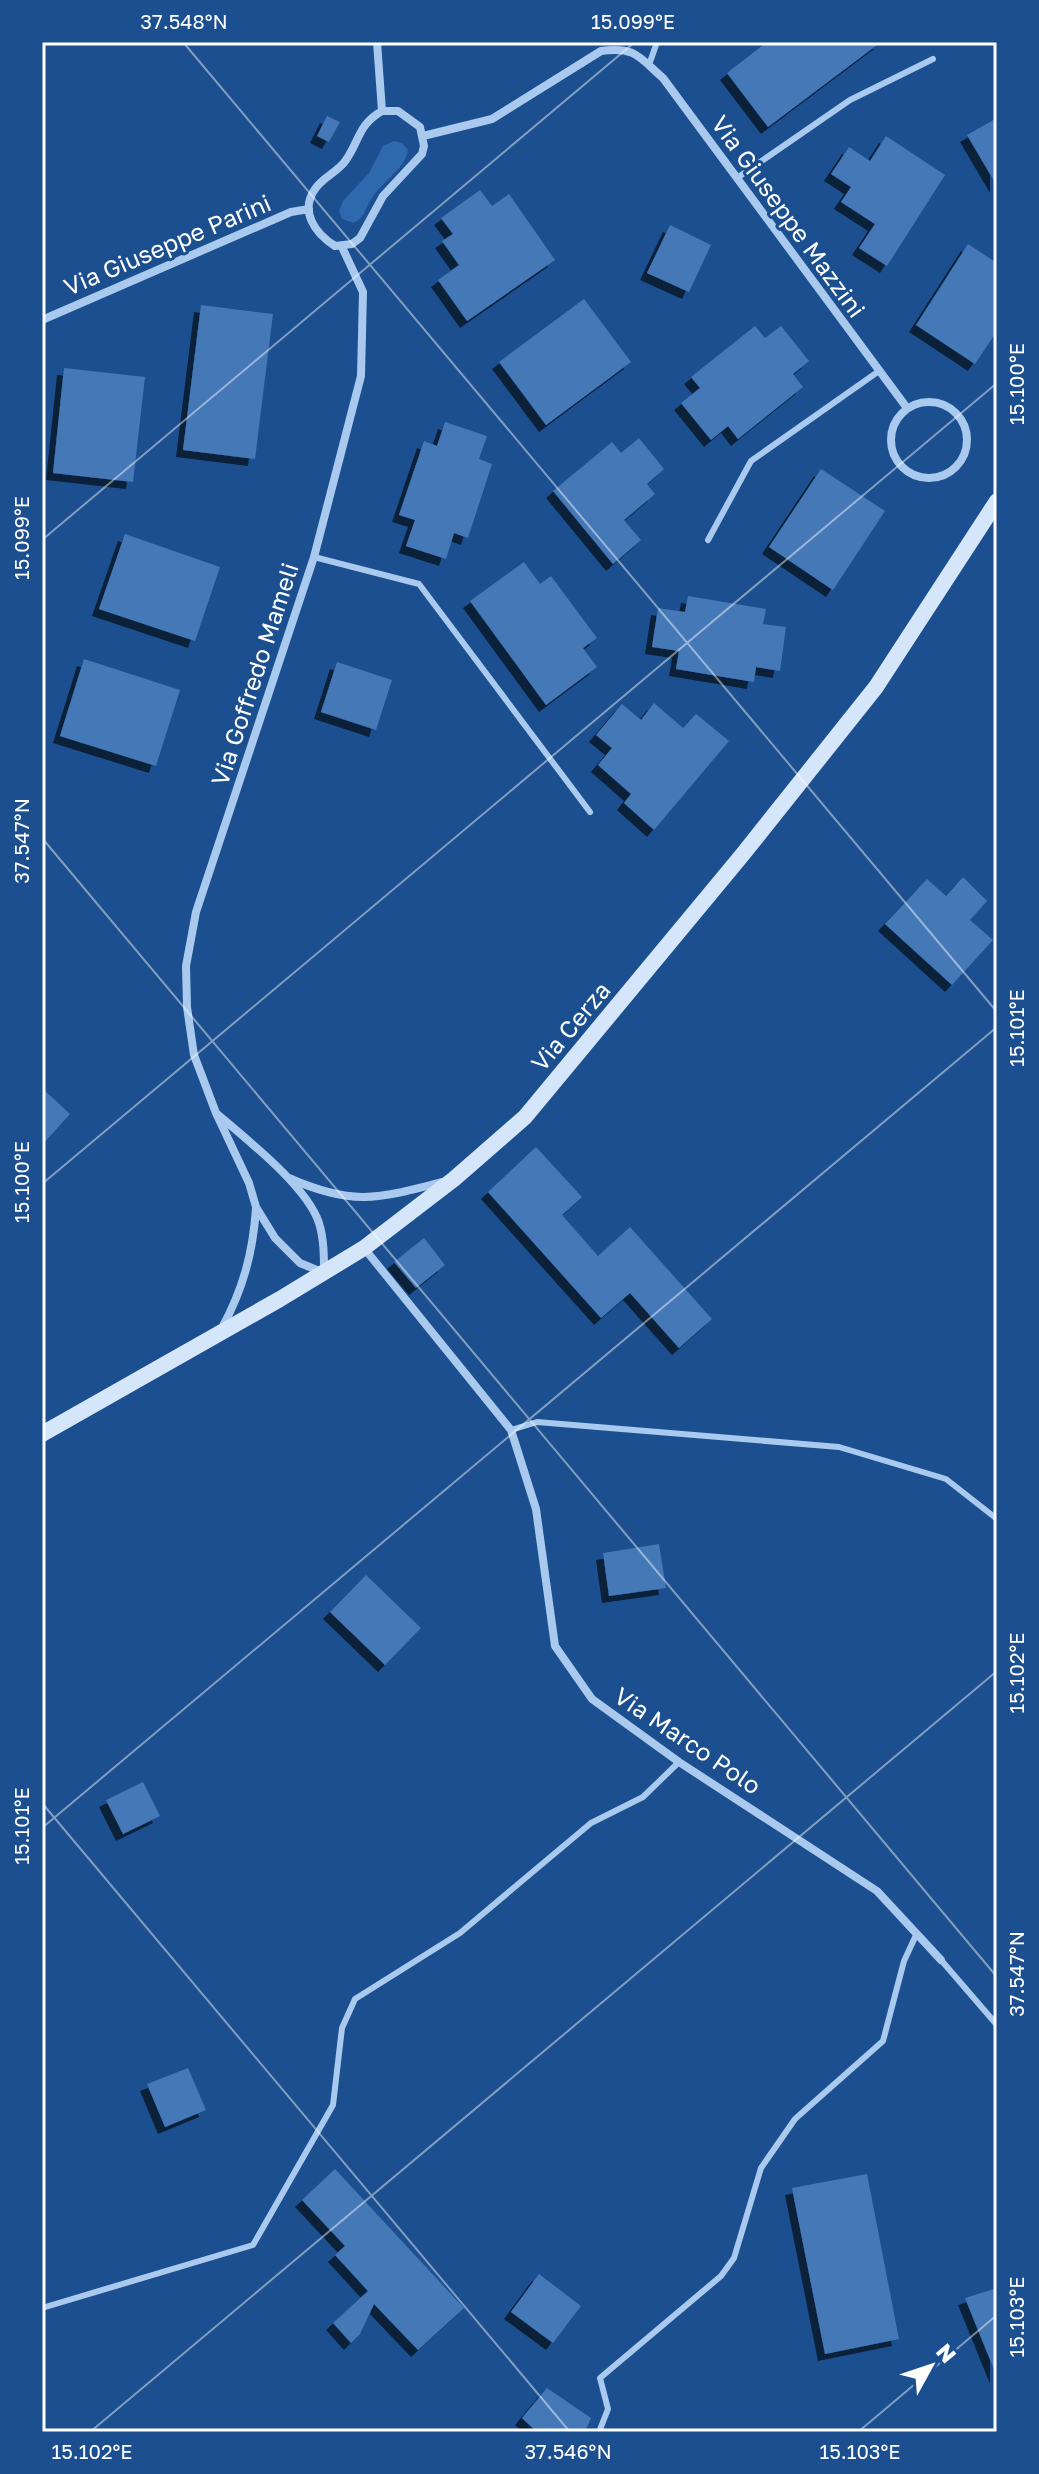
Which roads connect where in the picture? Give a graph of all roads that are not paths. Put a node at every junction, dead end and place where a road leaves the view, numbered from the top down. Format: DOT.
graph roads {
  1 [pos="377,42"];
  2 [pos="657,42"];
  3 [pos="621,45"];
  4 [pos="933,59"];
  5 [pos="649,65"];
  6 [pos="382,111"];
  7 [pos="423,136"];
  8 [pos="737,178"];
  9 [pos="309,209"];
  10 [pos="342,247"];
  11 [pos="42,320"];
  12 [pos="879,371"];
  13 [pos="907,408"];
  14 [pos="994,510"];
  15 [pos="708,540"];
  16 [pos="314,557"];
  17 [pos="590,812"];
  18 [pos="216,1113"];
  19 [pos="284,1176"];
  20 [pos="454,1179"];
  21 [pos="256,1207"];
  22 [pos="364,1248"];
  23 [pos="324,1273"];
  24 [pos="220,1332"];
  25 [pos="511,1430"];
  26 [pos="42,1434"];
  27 [pos="997,1519"];
  28 [pos="679,1762"];
  29 [pos="917,1933"];
  30 [pos="941,1960"];
  31 [pos="997,2025"];
  32 [pos="42,2308"];
  33 [pos="599,2432"];
  1 -- 6 [label="street"];
  2 -- 5 [label="lane"];
  3 -- 5 [label="street, Via Giuseppe Mazzini"];
  3 -- 7 [label="street"];
  4 -- 8 [label="lane"];
  5 -- 8 [label="street, Via Giuseppe Mazzini"];
  6 -- 7 [label="street"];
  6 -- 9 [label="street"];
  7 -- 10 [label="street"];
  8 -- 12 [label="street, Via Giuseppe Mazzini"];
  9 -- 10 [label="street"];
  9 -- 11 [label="street, Via Giuseppe Parini"];
  10 -- 16 [label="street, Via Goffredo Mameli"];
  12 -- 13 [label="street, Via Giuseppe Mazzini"];
  12 -- 15 [label="lane"];
  13 -- 13 [label="street"];
  14 -- 20 [label="main road, Via Cerza"];
  16 -- 17 [label="lane"];
  16 -- 18 [label="street, Via Goffredo Mameli"];
  18 -- 19 [label="street"];
  18 -- 21 [label="street, Via Goffredo Mameli"];
  19 -- 20 [label="street"];
  19 -- 23 [label="street"];
  20 -- 22 [label="main road, Via Cerza"];
  21 -- 23 [label="street"];
  21 -- 24 [label="street"];
  22 -- 23 [label="main road, Via Cerza"];
  22 -- 25 [label="street, Via Marco Polo"];
  23 -- 24 [label="main road, Via Cerza"];
  24 -- 26 [label="main road, Via Cerza"];
  25 -- 27 [label="lane"];
  25 -- 28 [label="street, Via Marco Polo"];
  28 -- 29 [label="street, Via Marco Polo"];
  28 -- 32 [label="lane"];
  29 -- 30 [label="street, Via Marco Polo"];
  29 -- 33 [label="lane"];
  30 -- 31 [label="lane"];
}
